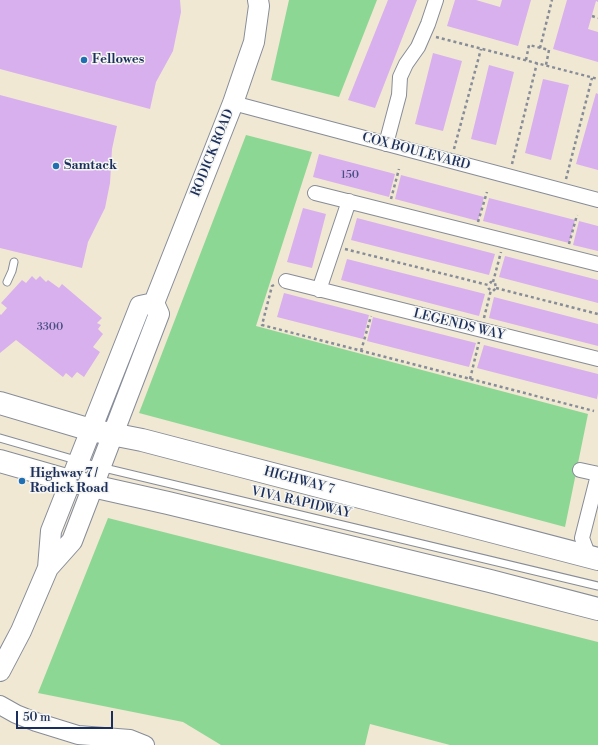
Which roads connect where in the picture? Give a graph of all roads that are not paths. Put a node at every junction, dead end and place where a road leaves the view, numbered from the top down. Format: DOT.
graph roads {
  1 [pos="258,0"];
  2 [pos="436,0"];
  3 [pos="233,103"];
  4 [pos="386,144"];
  5 [pos="315,193"];
  6 [pos="598,200"];
  7 [pos="349,201"];
  8 [pos="14,262"];
  9 [pos="598,264"];
  10 [pos="286,281"];
  11 [pos="8,282"];
  12 [pos="319,290"];
  13 [pos="154,303"];
  14 [pos="598,359"];
  15 [pos="0,403"];
  16 [pos="91,430"];
  17 [pos="113,434"];
  18 [pos="0,438"];
  19 [pos="0,461"];
  20 [pos="78,461"];
  21 [pos="580,470"];
  22 [pos="598,475"];
  23 [pos="96,477"];
  24 [pos="70,481"];
  25 [pos="595,554"];
  26 [pos="48,568"];
  27 [pos="598,586"];
  28 [pos="598,609"];
  29 [pos="0,671"];
  30 [pos="0,705"];
  31 [pos="145,745"];
  1 -- 3 [label="main road, RODICK ROAD"];
  2 -- 4 [label="street"];
  3 -- 4 [label="street, COX BOULEVARD"];
  3 -- 13 [label="main road, RODICK ROAD"];
  4 -- 6 [label="street, COX BOULEVARD"];
  5 -- 7 [label="street"];
  7 -- 9 [label="street"];
  7 -- 12 [label="street"];
  8 -- 11 [label="lane"];
  10 -- 12 [label="street, LEGENDS WAY"];
  12 -- 14 [label="street, LEGENDS WAY"];
  13 -- 16 [label="main road, RODICK ROAD"];
  13 -- 17 [label="main road, RODICK ROAD"];
  15 -- 16 [label="main road, HIGHWAY 7"];
  16 -- 17 [label="main road, HIGHWAY 7"];
  16 -- 20 [label="main road, RODICK ROAD"];
  17 -- 23 [label="main road, RODICK ROAD"];
  17 -- 25 [label="main road, HIGHWAY 7"];
  18 -- 20 [label="lane, VIVA RAPIDWAY"];
  19 -- 24 [label="main road"];
  20 -- 23 [label="lane, VIVA RAPIDWAY"];
  20 -- 24 [label="main road, RODICK ROAD"];
  21 -- 22 [label="street"];
  22 -- 25 [label="street"];
  23 -- 24 [label="main road"];
  23 -- 26 [label="main road, RODICK ROAD"];
  23 -- 27 [label="lane, VIVA RAPIDWAY"];
  23 -- 28 [label="main road"];
  24 -- 26 [label="main road, RODICK ROAD"];
  26 -- 29 [label="main road, RODICK ROAD"];
  30 -- 31 [label="street"];
}
